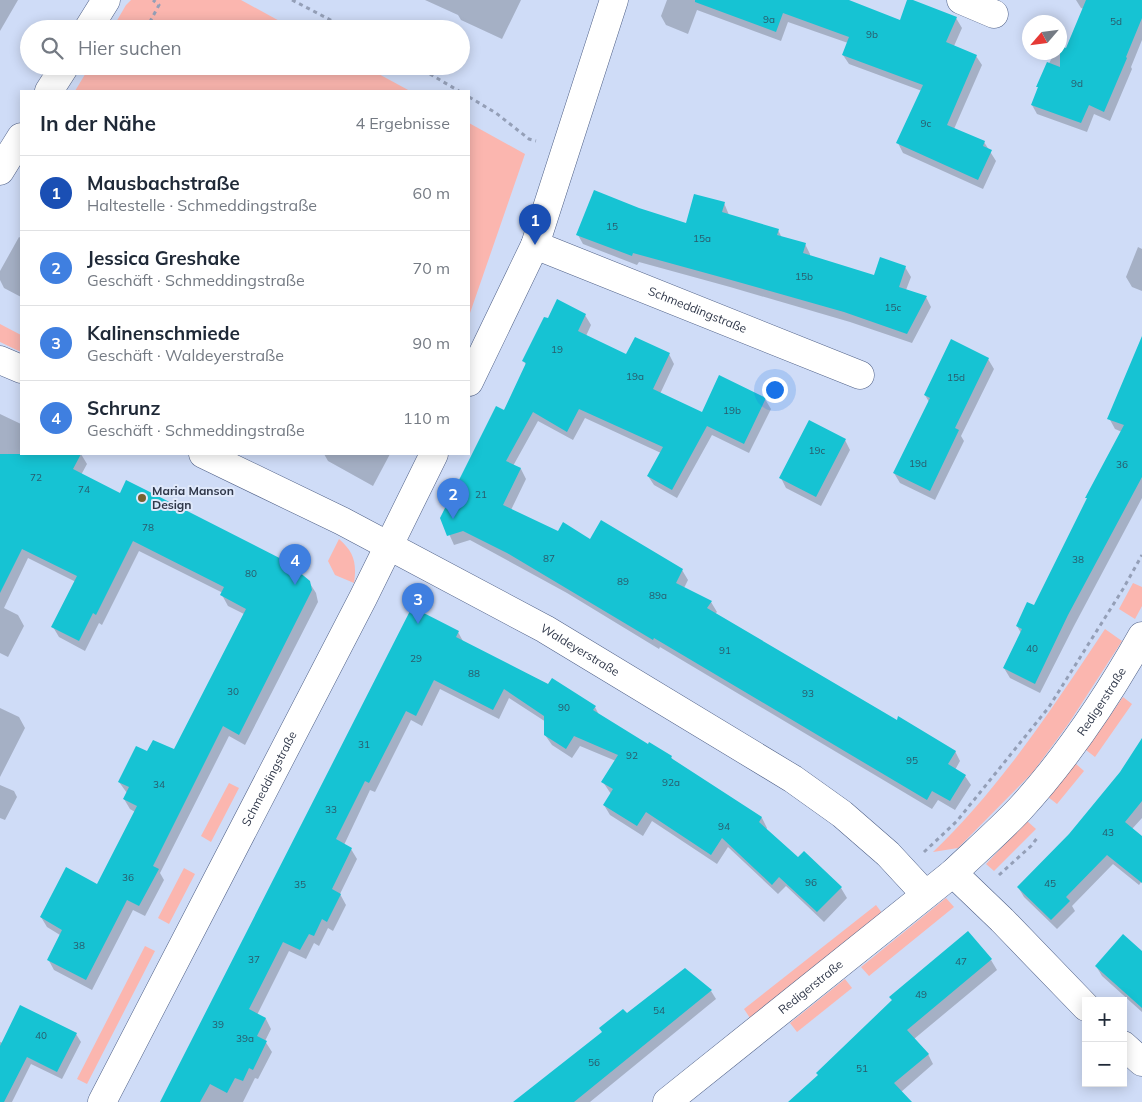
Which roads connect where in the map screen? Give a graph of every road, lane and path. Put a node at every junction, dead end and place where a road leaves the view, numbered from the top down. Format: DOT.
graph roads {
  1 [pos="106,0"];
  2 [pos="153,0"];
  3 [pos="292,0"];
  4 [pos="614,0"];
  5 [pos="960,0"];
  6 [pos="994,14"];
  7 [pos="94,20"];
  8 [pos="151,20"];
  9 [pos="331,20"];
  10 [pos="59,75"];
  11 [pos="431,75"];
  12 [pos="50,90"];
  13 [pos="457,90"];
  14 [pos="470,98"];
  15 [pos="20,138"];
  16 [pos="566,149"];
  17 [pos="0,171"];
  18 [pos="535,245"];
  19 [pos="0,360"];
  20 [pos="20,370"];
  21 [pos="860,375"];
  22 [pos="470,380"];
  23 [pos="205,455"];
  24 [pos="434,455"];
  25 [pos="390,545"];
  26 [pos="1142,555"];
  27 [pos="1142,636"];
  28 [pos="904,870"];
  29 [pos="953,873"];
  30 [pos="925,894"];
  31 [pos="1082,1003"];
  32 [pos="1127,1049"];
  33 [pos="1142,1062"];
  34 [pos="102,1102"];
  35 [pos="668,1102"];
  1 -- 7 [label="street"];
  2 -- 8 [label="path"];
  3 -- 9 [label="path"];
  4 -- 16 [label="street"];
  5 -- 6 [label="street"];
  10 -- 12 [label="street"];
  11 -- 13 [label="path"];
  14 -- 16 [label="path"];
  15 -- 17 [label="street"];
  16 -- 18 [label="street"];
  18 -- 21 [label="street, Schmeddingstraße"];
  18 -- 22 [label="street"];
  19 -- 20 [label="street"];
  23 -- 25 [label="street, Waldeyerstraße"];
  24 -- 25 [label="street, Schmeddingstraße"];
  25 -- 28 [label="street, Waldeyerstraße"];
  25 -- 34 [label="street, Schmeddingstraße"];
  26 -- 28 [label="path"];
  27 -- 29 [label="street, Redigerstraße"];
  28 -- 30 [label="street, Waldeyerstraße"];
  29 -- 30 [label="street, Redigerstraße"];
  29 -- 31 [label="street"];
  30 -- 35 [label="street, Redigerstraße"];
  32 -- 33 [label="street"];
}
